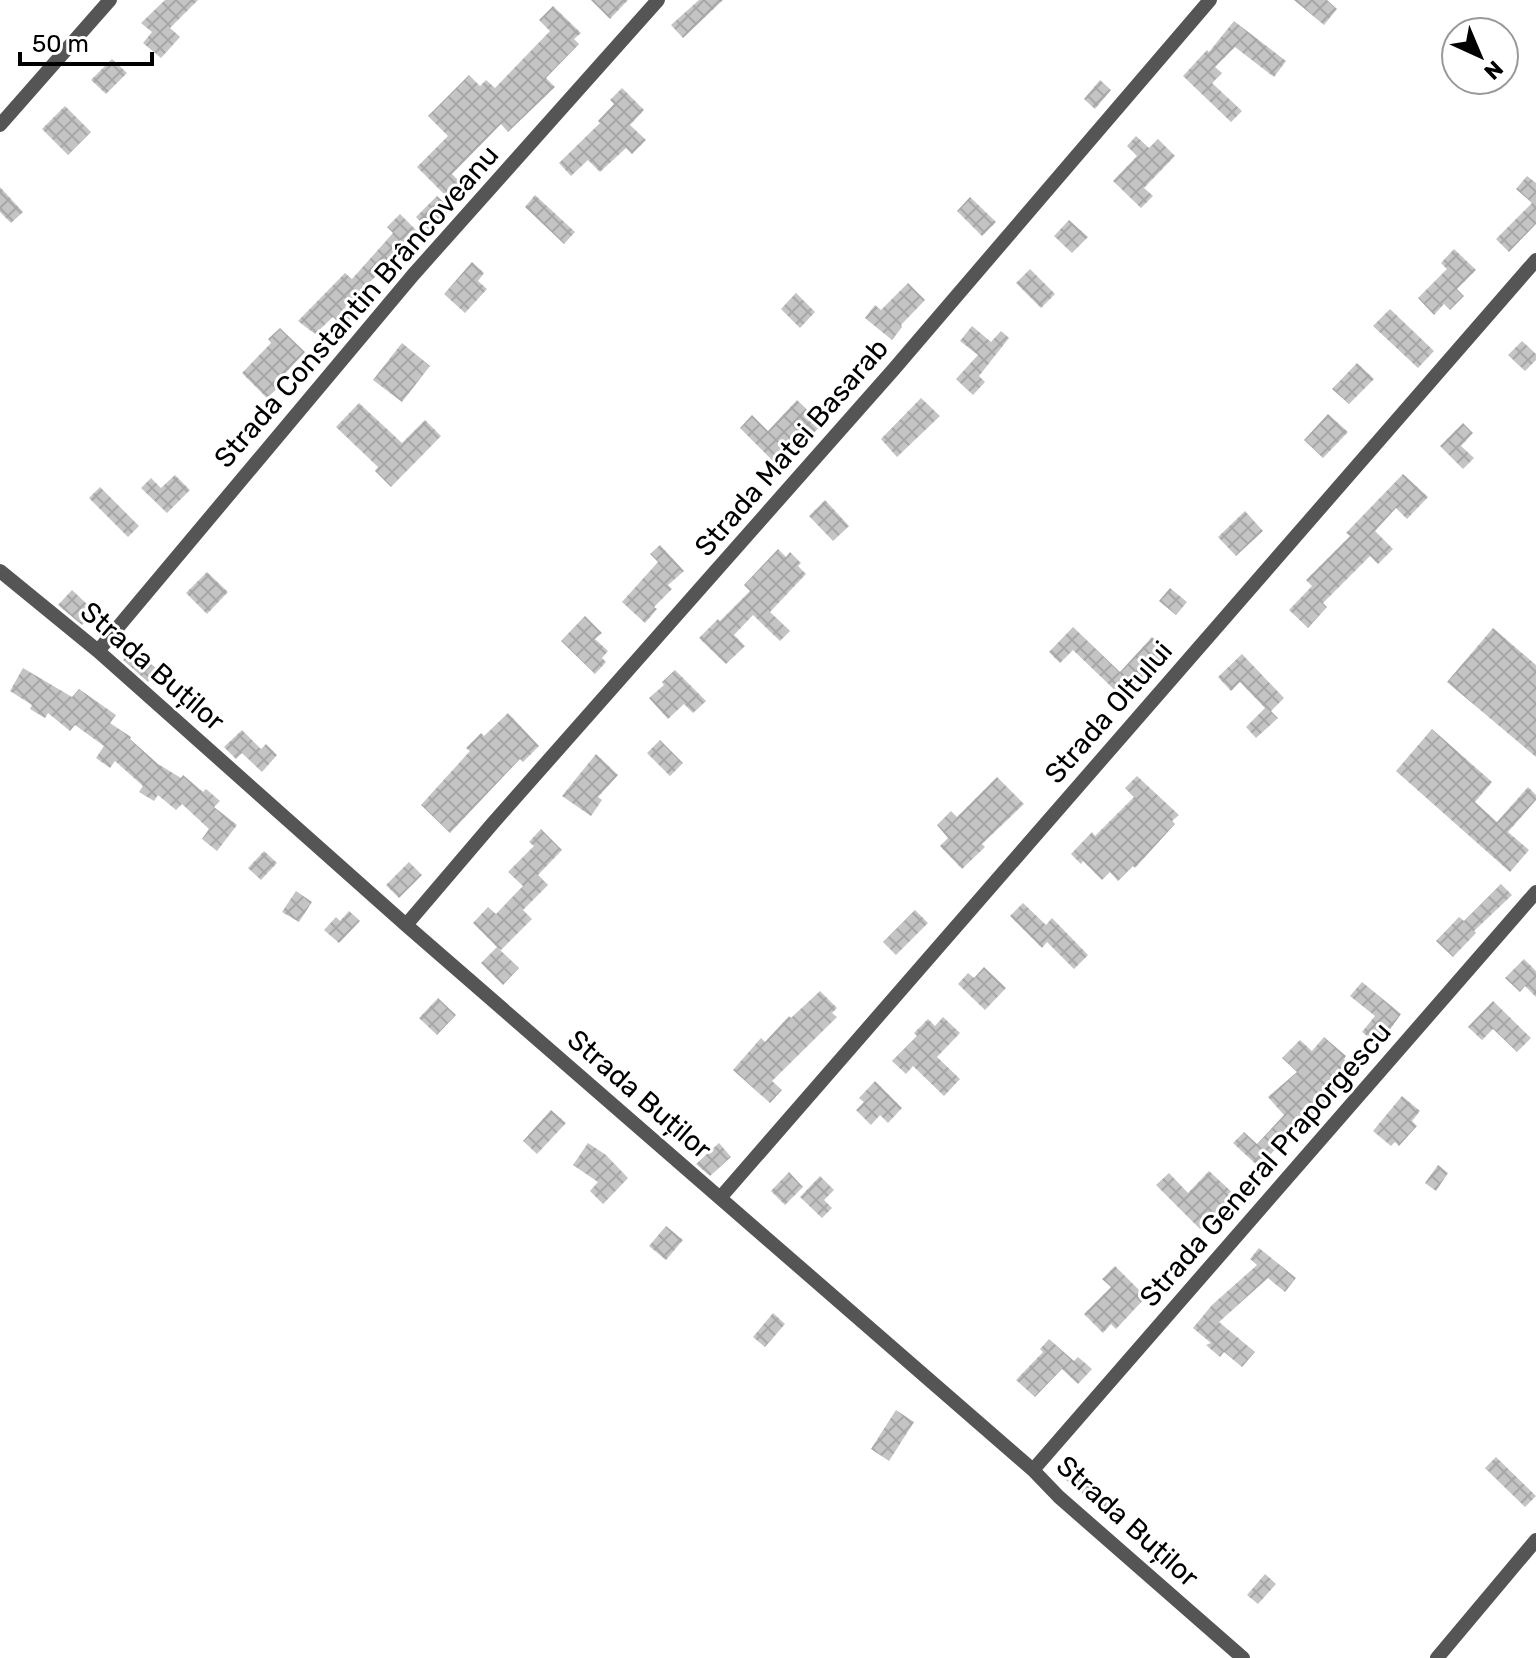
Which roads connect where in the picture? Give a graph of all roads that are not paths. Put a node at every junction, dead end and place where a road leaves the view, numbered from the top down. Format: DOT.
graph roads {
  1 [pos="110,0"];
  2 [pos="658,0"];
  3 [pos="1210,0"];
  4 [pos="0,125"];
  5 [pos="1536,260"];
  6 [pos="0,571"];
  7 [pos="98,651"];
  8 [pos="1536,892"];
  9 [pos="406,925"];
  10 [pos="720,1198"];
  11 [pos="1033,1470"];
  12 [pos="1536,1540"];
  13 [pos="1243,1658"];
  14 [pos="1437,1658"];
  1 -- 4 [label="street"];
  2 -- 7 [label="street, Strada Constantin Brâncoveanu"];
  3 -- 9 [label="street, Strada Matei Basarab"];
  5 -- 10 [label="street, Strada Oltului"];
  6 -- 7 [label="street, Strada Buților"];
  7 -- 9 [label="street, Strada Buților"];
  8 -- 11 [label="street, Strada General Praporgescu"];
  9 -- 10 [label="street, Strada Buților"];
  10 -- 11 [label="street, Strada Buților"];
  11 -- 13 [label="street, Strada Buților"];
  12 -- 14 [label="street"];
}
